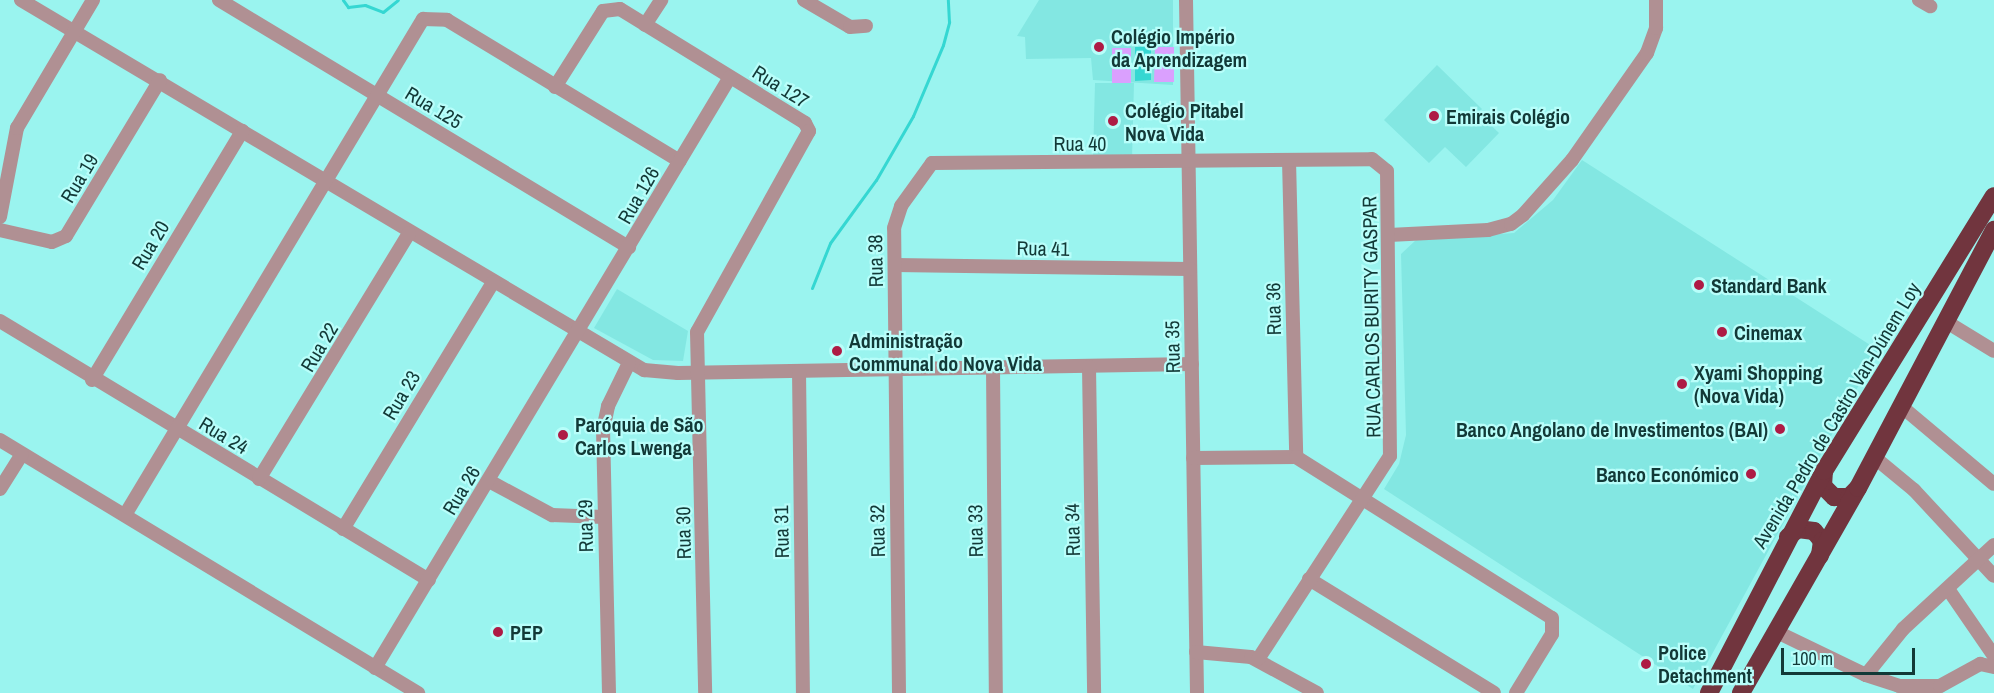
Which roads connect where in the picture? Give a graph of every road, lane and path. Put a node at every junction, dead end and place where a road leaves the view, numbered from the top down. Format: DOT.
graph roads {
  1 [pos="21,0"];
  2 [pos="93,0"];
  3 [pos="219,0"];
  4 [pos="661,0"];
  5 [pos="804,0"];
  6 [pos="1186,0"];
  7 [pos="1656,0"];
  8 [pos="645,25"];
  9 [pos="866,26"];
  10 [pos="75,31"];
  11 [pos="730,77"];
  12 [pos="160,80"];
  13 [pos="555,87"];
  14 [pos="376,95"];
  15 [pos="242,131"];
  16 [pos="1372,159"];
  17 [pos="1289,160"];
  18 [pos="680,161"];
  19 [pos="1188,162"];
  20 [pos="932,163"];
  21 [pos="3,179"];
  22 [pos="325,181"];
  23 [pos="1994,196"];
  24 [pos="0,217"];
  25 [pos="0,230"];
  26 [pos="1994,230"];
  27 [pos="410,232"];
  28 [pos="1389,235"];
  29 [pos="630,247"];
  30 [pos="895,265"];
  31 [pos="1190,269"];
  32 [pos="493,282"];
  33 [pos="0,321"];
  34 [pos="1945,321"];
  35 [pos="579,333"];
  36 [pos="1994,351"];
  37 [pos="629,363"];
  38 [pos="1192,364"];
  39 [pos="1089,367"];
  40 [pos="993,368"];
  41 [pos="895,369"];
  42 [pos="799,371"];
  43 [pos="699,373"];
  44 [pos="92,380"];
  45 [pos="1901,406"];
  46 [pos="177,430"];
  47 [pos="0,440"];
  48 [pos="22,454"];
  49 [pos="1296,457"];
  50 [pos="1874,457"];
  51 [pos="1193,458"];
  52 [pos="1824,471"];
  53 [pos="259,479"];
  54 [pos="489,481"];
  55 [pos="1994,484"];
  56 [pos="1858,488"];
  57 [pos="0,489"];
  58 [pos="1361,500"];
  59 [pos="125,515"];
  60 [pos="604,517"];
  61 [pos="343,529"];
  62 [pos="1787,539"];
  63 [pos="1994,545"];
  64 [pos="1820,556"];
  65 [pos="1979,560"];
  66 [pos="1994,576"];
  67 [pos="1309,579"];
  68 [pos="429,580"];
  69 [pos="1948,589"];
  70 [pos="1777,632"];
  71 [pos="1196,652"];
  72 [pos="1994,656"];
  73 [pos="1258,659"];
  74 [pos="1994,667"];
  75 [pos="375,668"];
  76 [pos="1866,675"];
  77 [pos="418,693"];
  78 [pos="609,693"];
  79 [pos="705,693"];
  80 [pos="803,693"];
  81 [pos="899,693"];
  82 [pos="996,693"];
  83 [pos="1094,693"];
  84 [pos="1197,693"];
  85 [pos="1317,693"];
  86 [pos="1494,693"];
  87 [pos="1516,693"];
  88 [pos="1709,693"];
  89 [pos="1741,693"];
  1 -- 10 [label="street"];
  2 -- 10 [label="street"];
  3 -- 14 [label="street, Rua 125"];
  4 -- 8 [label="street"];
  5 -- 9 [label="street"];
  6 -- 19 [label="street, Rua 35"];
  7 -- 28 [label="street"];
  8 -- 11 [label="street, Rua 127"];
  8 -- 13 [label="street, Rua 127"];
  10 -- 12 [label="street"];
  10 -- 21 [label="street"];
  11 -- 18 [label="street, Rua 126"];
  11 -- 43 [label="street, Rua 127"];
  12 -- 15 [label="street"];
  12 -- 25 [label="street, Rua 19"];
  13 -- 14 [label="street"];
  13 -- 18 [label="street"];
  14 -- 22 [label="street"];
  14 -- 29 [label="street, Rua 125"];
  15 -- 22 [label="street"];
  15 -- 44 [label="street, Rua 20"];
  16 -- 17 [label="street, Rua 40"];
  16 -- 28 [label="street, RUA CARLOS BURITY GASPAR"];
  17 -- 19 [label="street, Rua 40"];
  17 -- 49 [label="street, Rua 36"];
  18 -- 29 [label="street, Rua 126"];
  19 -- 20 [label="street, Rua 40"];
  19 -- 31 [label="street, Rua 35"];
  20 -- 30 [label="street, Rua 38"];
  21 -- 24 [label="street"];
  22 -- 27 [label="street"];
  22 -- 46 [label="street"];
  23 -- 52 [label="highway, Avenida Pedro de Castro Van-Dúnem Loy"];
  26 -- 34 [label="highway"];
  27 -- 32 [label="street"];
  27 -- 53 [label="street, Rua 22"];
  28 -- 58 [label="street, RUA CARLOS BURITY GASPAR"];
  29 -- 35 [label="street, Rua 126"];
  30 -- 31 [label="street, Rua 41"];
  30 -- 41 [label="street, Rua 38"];
  31 -- 38 [label="street, Rua 35"];
  32 -- 35 [label="street"];
  32 -- 61 [label="street, Rua 23"];
  33 -- 44 [label="street, Rua 24"];
  34 -- 36 [label="street"];
  34 -- 45 [label="highway"];
  35 -- 37 [label="street"];
  35 -- 54 [label="street, Rua 26"];
  37 -- 43 [label="street"];
  37 -- 60 [label="street, Rua 29"];
  38 -- 39 [label="street"];
  38 -- 51 [label="street, Rua 35"];
  39 -- 40 [label="street"];
  39 -- 83 [label="street, Rua 34"];
  40 -- 41 [label="street"];
  40 -- 82 [label="street, Rua 33"];
  41 -- 42 [label="street"];
  41 -- 81 [label="street, Rua 32"];
  42 -- 43 [label="street"];
  42 -- 80 [label="street, Rua 31"];
  43 -- 79 [label="street, Rua 30"];
  44 -- 46 [label="street, Rua 24"];
  45 -- 50 [label="highway"];
  45 -- 55 [label="street"];
  46 -- 53 [label="street, Rua 24"];
  46 -- 59 [label="street"];
  47 -- 48 [label="street"];
  48 -- 57 [label="street"];
  48 -- 59 [label="street"];
  49 -- 51 [label="street"];
  49 -- 58 [label="street"];
  50 -- 56 [label="highway"];
  50 -- 65 [label="street"];
  51 -- 71 [label="street, Rua 35"];
  52 -- 56 [label="highway"];
  52 -- 62 [label="highway, Avenida Pedro de Castro Van-Dúnem Loy"];
  53 -- 61 [label="street, Rua 24"];
  54 -- 60 [label="street"];
  54 -- 68 [label="street, Rua 26"];
  56 -- 64 [label="highway"];
  58 -- 67 [label="street, RUA CARLOS BURITY GASPAR"];
  58 -- 87 [label="street"];
  59 -- 75 [label="street"];
  60 -- 78 [label="street, Rua 29"];
  61 -- 68 [label="street, Rua 24"];
  62 -- 64 [label="highway"];
  62 -- 88 [label="highway, Avenida Pedro de Castro Van-Dúnem Loy"];
  63 -- 65 [label="street"];
  64 -- 70 [label="highway"];
  65 -- 66 [label="street"];
  65 -- 69 [label="street"];
  67 -- 73 [label="street, RUA CARLOS BURITY GASPAR"];
  67 -- 86 [label="street"];
  68 -- 75 [label="street, Rua 26"];
  69 -- 72 [label="street"];
  69 -- 76 [label="street"];
  70 -- 76 [label="street"];
  70 -- 89 [label="highway"];
  71 -- 73 [label="street"];
  71 -- 84 [label="street, Rua 35"];
  73 -- 85 [label="street"];
  74 -- 76 [label="street"];
  75 -- 77 [label="street"];
}
